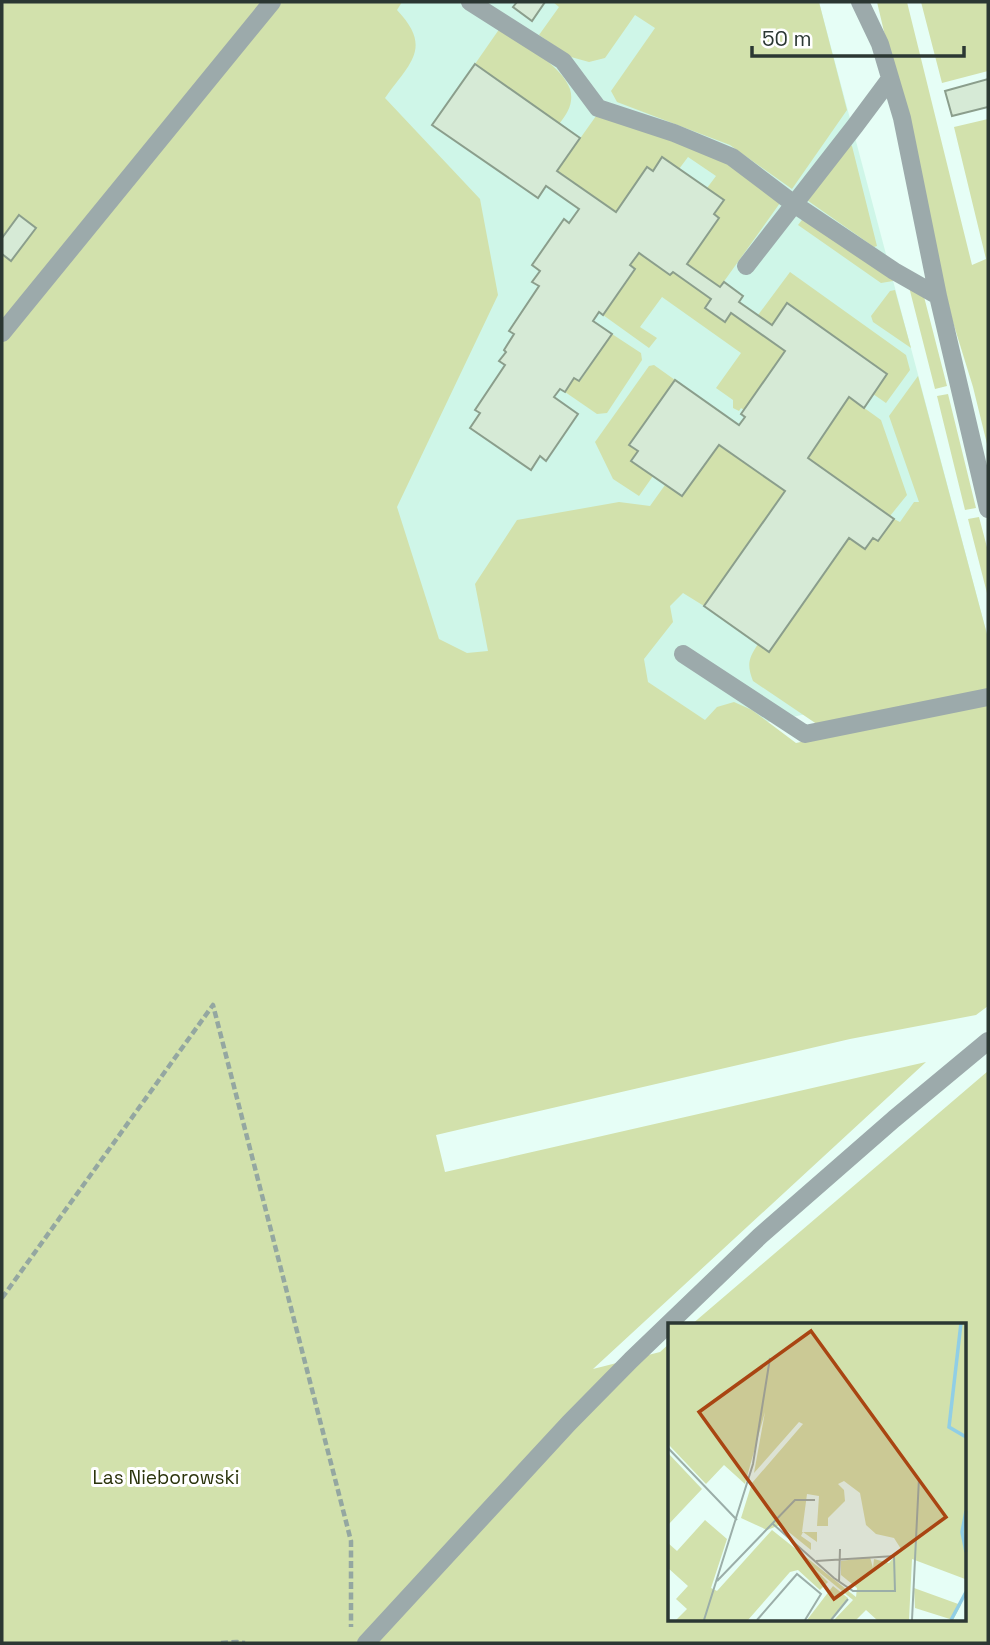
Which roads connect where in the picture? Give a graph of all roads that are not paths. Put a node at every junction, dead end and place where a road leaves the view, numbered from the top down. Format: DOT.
graph roads {
  1 [pos="272,2"];
  2 [pos="470,2"];
  3 [pos="860,2"];
  4 [pos="890,79"];
  5 [pos="794,204"];
  6 [pos="746,267"];
  7 [pos="938,296"];
  8 [pos="2,333"];
  9 [pos="988,509"];
  10 [pos="683,654"];
  11 [pos="988,697"];
  12 [pos="988,1041"];
  13 [pos="669,1323"];
  14 [pos="668,1324"];
  15 [pos="366,1643"];
  1 -- 8 [label="street"];
  2 -- 5 [label="street"];
  3 -- 4 [label="street"];
  4 -- 5 [label="street"];
  4 -- 7 [label="street"];
  5 -- 6 [label="street"];
  5 -- 7 [label="street"];
  7 -- 9 [label="street"];
  10 -- 11 [label="street"];
  12 -- 13 [label="street"];
  14 -- 15 [label="street"];
}
